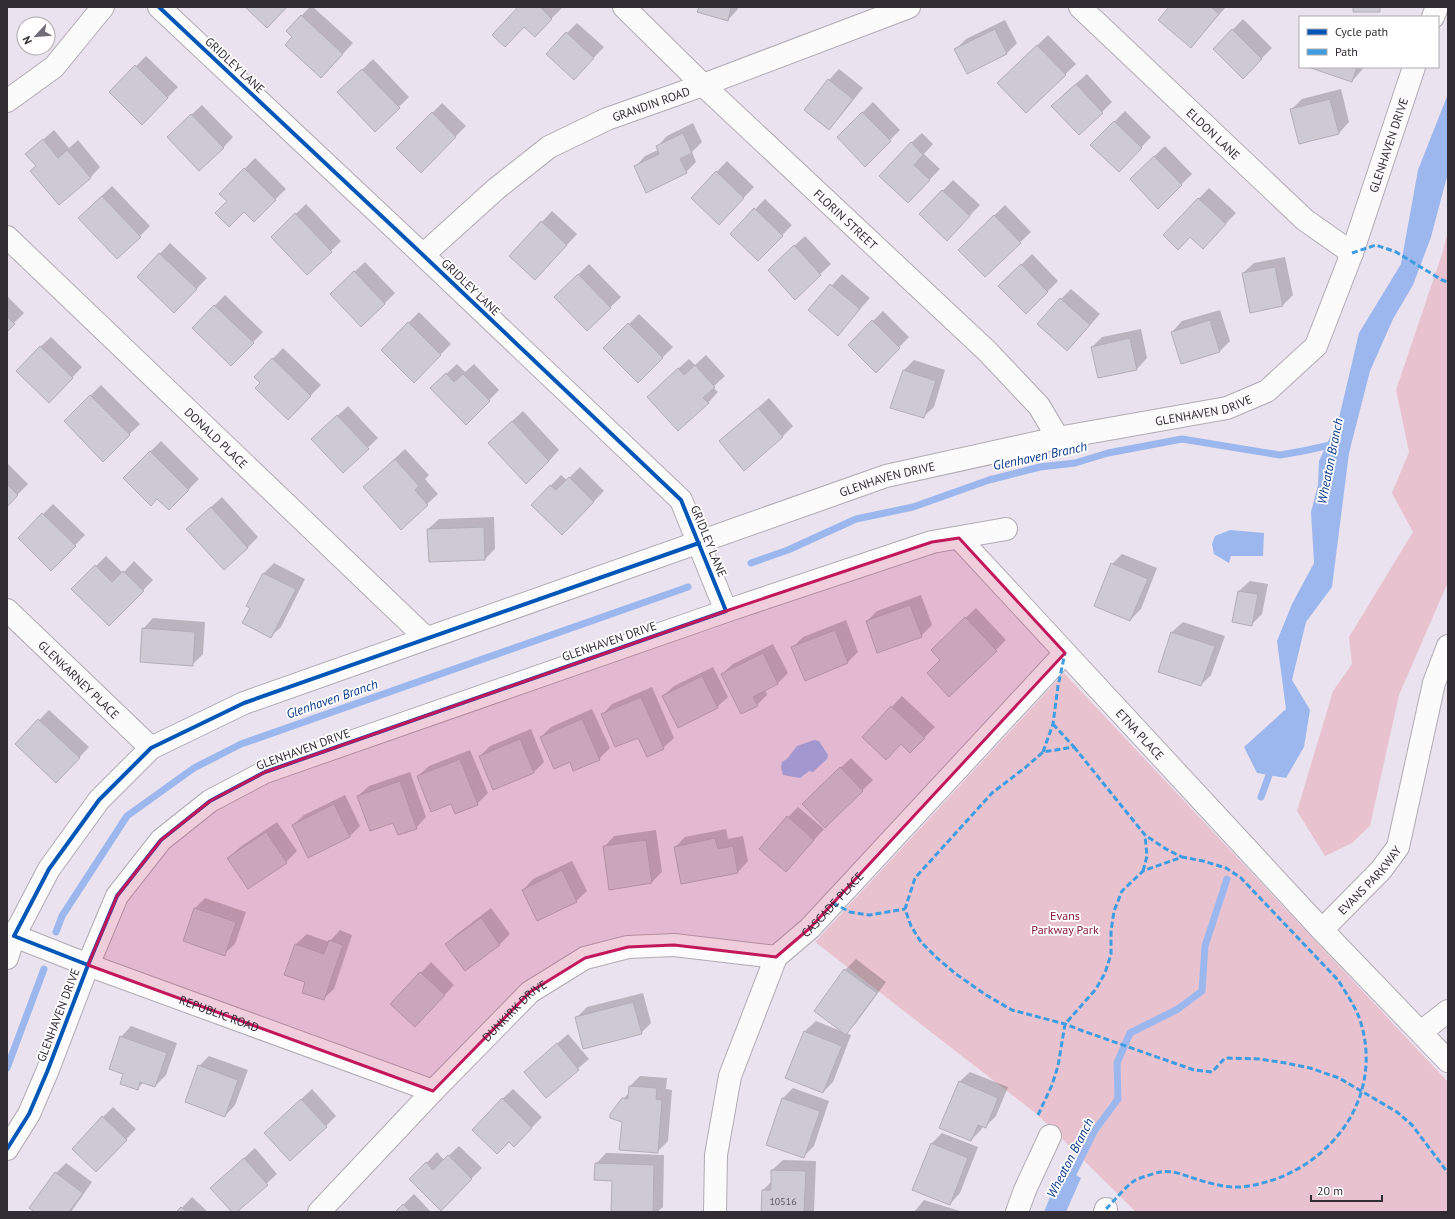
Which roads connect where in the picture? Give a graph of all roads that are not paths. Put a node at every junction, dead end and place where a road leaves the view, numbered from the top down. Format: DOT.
graph roads {
  1 [pos="103,7"];
  2 [pos="159,7"];
  3 [pos="624,7"];
  4 [pos="909,7"];
  5 [pos="1080,7"];
  6 [pos="1414,68"];
  7 [pos="703,85"];
  8 [pos="7,101"];
  9 [pos="7,237"];
  10 [pos="1352,254"];
  11 [pos="423,255"];
  12 [pos="1058,438"];
  13 [pos="1006,529"];
  14 [pos="959,538"];
  15 [pos="699,543"];
  16 [pos="7,610"];
  17 [pos="726,611"];
  18 [pos="426,638"];
  19 [pos="1448,646"];
  20 [pos="1065,653"];
  21 [pos="151,748"];
  22 [pos="1322,930"];
  23 [pos="11,935"];
  24 [pos="776,957"];
  25 [pos="7,958"];
  26 [pos="88,965"];
  27 [pos="1448,1011"];
  28 [pos="1421,1032"];
  29 [pos="1448,1061"];
  30 [pos="433,1091"];
  31 [pos="1050,1136"];
  32 [pos="7,1149"];
  33 [pos="319,1212"];
  34 [pos="715,1212"];
  35 [pos="1017,1212"];
  1 -- 8 [label="street"];
  2 -- 11 [label="street, GRIDLEY LANE"];
  3 -- 7 [label="street, FLORIN STREET"];
  4 -- 7 [label="street, GRANDIN ROAD"];
  5 -- 10 [label="street, ELDON LANE"];
  6 -- 10 [label="street, GLENHAVEN DRIVE"];
  7 -- 11 [label="street, GRANDIN ROAD"];
  7 -- 12 [label="street, FLORIN STREET"];
  9 -- 18 [label="street, DONALD PLACE"];
  10 -- 12 [label="street, GLENHAVEN DRIVE"];
  11 -- 15 [label="street, GRIDLEY LANE"];
  12 -- 15 [label="street, GLENHAVEN DRIVE"];
  13 -- 14 [label="street, GLENHAVEN DRIVE"];
  14 -- 17 [label="street, GLENHAVEN DRIVE"];
  14 -- 20 [label="street, ETNA PLACE"];
  15 -- 17 [label="street, GRIDLEY LANE"];
  15 -- 18 [label="street, GLENHAVEN DRIVE"];
  16 -- 21 [label="street, GLENKARNEY PLACE"];
  17 -- 26 [label="street, GLENHAVEN DRIVE"];
  18 -- 21 [label="street, GLENHAVEN DRIVE"];
  19 -- 22 [label="street, EVANS PARKWAY"];
  20 -- 22 [label="street, ETNA PLACE"];
  20 -- 24 [label="street, CASCADE PLACE"];
  21 -- 23 [label="street, GLENHAVEN DRIVE"];
  22 -- 28 [label="street"];
  23 -- 25 [label="street, GLENHAVEN DRIVE"];
  23 -- 26 [label="street, REPUBLIC ROAD"];
  24 -- 30 [label="street, DUNKIRK DRIVE"];
  24 -- 34 [label="street, CASCADE PLACE"];
  26 -- 30 [label="street, REPUBLIC ROAD"];
  26 -- 32 [label="street, GLENHAVEN DRIVE"];
  27 -- 28 [label="street"];
  28 -- 29 [label="street"];
  30 -- 33 [label="street, DUNKIRK DRIVE"];
  31 -- 35 [label="street"];
}
